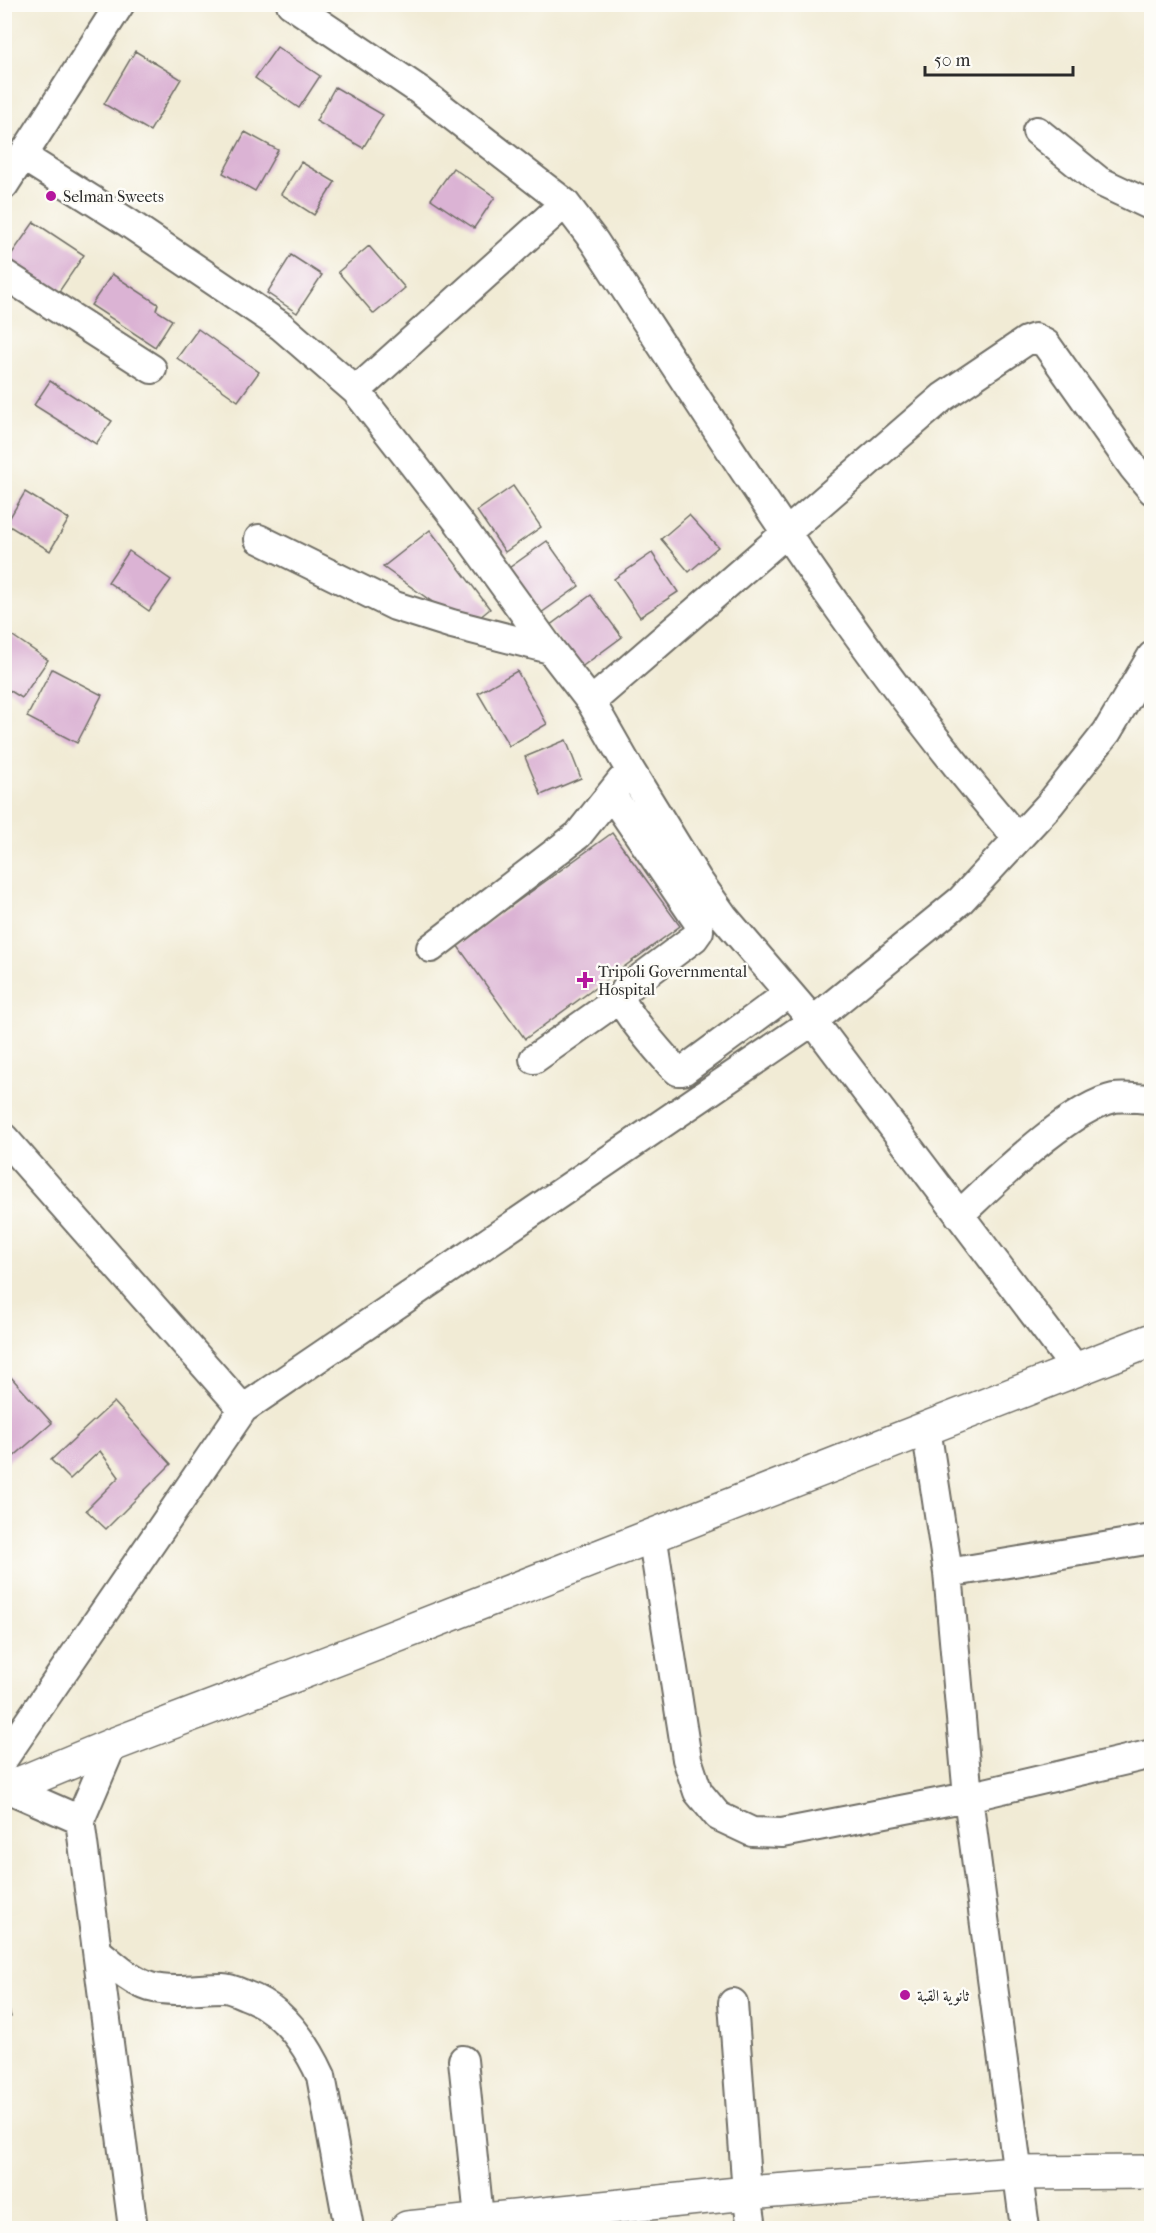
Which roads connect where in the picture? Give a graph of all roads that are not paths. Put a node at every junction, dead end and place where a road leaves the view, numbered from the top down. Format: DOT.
graph roads {
  1 [pos="120,4"];
  2 [pos="291,4"];
  3 [pos="1037,131"];
  4 [pos="24,157"];
  5 [pos="4,185"];
  6 [pos="565,202"];
  7 [pos="1152,206"];
  8 [pos="4,274"];
  9 [pos="152,369"];
  10 [pos="356,391"];
  11 [pos="1152,490"];
  12 [pos="787,534"];
  13 [pos="259,539"];
  14 [pos="550,649"];
  15 [pos="1152,656"];
  16 [pos="591,702"];
  17 [pos="630,770"];
  18 [pos="611,794"];
  19 [pos="1017,838"];
  20 [pos="431,948"];
  21 [pos="789,993"];
  22 [pos="623,996"];
  23 [pos="813,1021"];
  24 [pos="534,1059"];
  25 [pos="1152,1099"];
  26 [pos="7,1145"];
  27 [pos="959,1215"];
  28 [pos="1152,1340"];
  29 [pos="1075,1368"];
  30 [pos="243,1409"];
  31 [pos="926,1428"];
  32 [pos="652,1534"];
  33 [pos="1152,1539"];
  34 [pos="948,1574"];
  35 [pos="112,1745"];
  36 [pos="1152,1754"];
  37 [pos="5,1779"];
  38 [pos="968,1797"];
  39 [pos="80,1820"];
  40 [pos="97,1951"];
  41 [pos="733,2003"];
  42 [pos="463,2060"];
  43 [pos="1152,2172"];
  44 [pos="1016,2173"];
  45 [pos="747,2193"];
  46 [pos="480,2224"];
  47 [pos="133,2229"];
  48 [pos="349,2229"];
  49 [pos="407,2229"];
  50 [pos="752,2229"];
  51 [pos="1024,2229"];
  1 -- 4 [label="street"];
  2 -- 6 [label="street"];
  3 -- 7 [label="street"];
  4 -- 5 [label="street"];
  4 -- 10 [label="street"];
  6 -- 10 [label="street"];
  6 -- 12 [label="street"];
  8 -- 9 [label="street"];
  10 -- 14 [label="street"];
  11 -- 12 [label="street"];
  12 -- 16 [label="street"];
  12 -- 19 [label="street"];
  13 -- 14 [label="street"];
  14 -- 16 [label="street"];
  15 -- 19 [label="street"];
  16 -- 17 [label="street"];
  17 -- 18 [label="street"];
  17 -- 21 [label="street"];
  18 -- 20 [label="street"];
  18 -- 22 [label="street"];
  19 -- 23 [label="street"];
  21 -- 22 [label="street"];
  21 -- 23 [label="street"];
  22 -- 24 [label="street"];
  23 -- 27 [label="street"];
  23 -- 30 [label="street"];
  25 -- 27 [label="street"];
  26 -- 30 [label="street"];
  27 -- 29 [label="street"];
  28 -- 29 [label="main road"];
  29 -- 31 [label="main road"];
  30 -- 37 [label="street"];
  31 -- 32 [label="main road"];
  31 -- 34 [label="street"];
  32 -- 35 [label="main road"];
  32 -- 38 [label="street"];
  33 -- 34 [label="street"];
  34 -- 38 [label="street"];
  35 -- 37 [label="main road"];
  35 -- 39 [label="street"];
  36 -- 38 [label="street"];
  37 -- 39 [label="street"];
  38 -- 44 [label="street"];
  39 -- 40 [label="street"];
  40 -- 47 [label="street"];
  40 -- 48 [label="street"];
  41 -- 45 [label="street"];
  42 -- 46 [label="street"];
  43 -- 44 [label="main road"];
  44 -- 45 [label="main road"];
  44 -- 51 [label="street"];
  45 -- 46 [label="main road"];
  45 -- 50 [label="street"];
  46 -- 49 [label="main road"];
}
